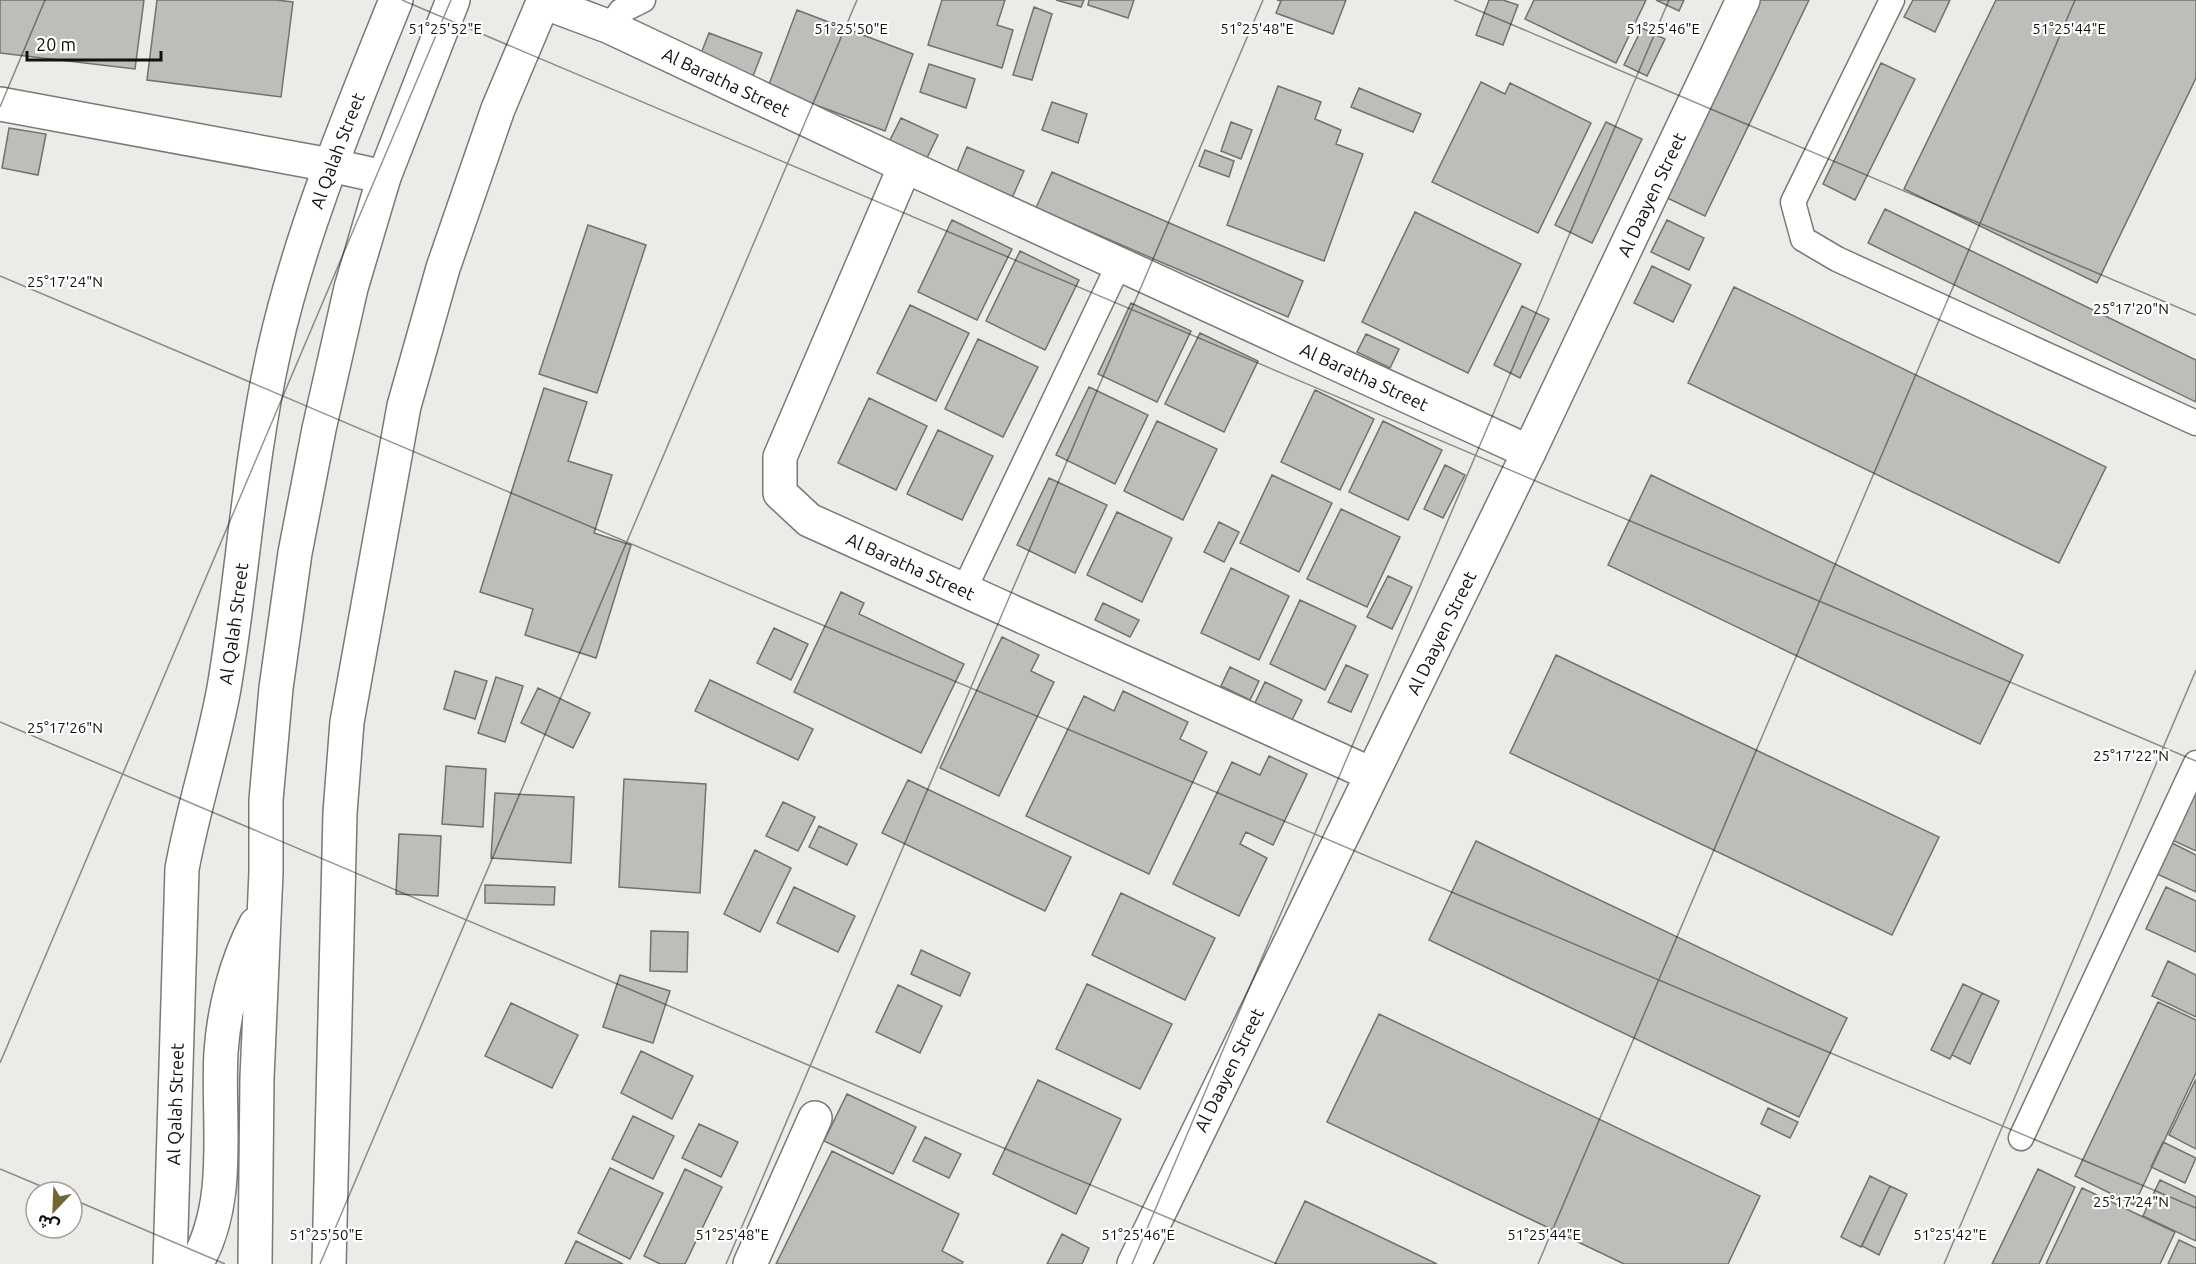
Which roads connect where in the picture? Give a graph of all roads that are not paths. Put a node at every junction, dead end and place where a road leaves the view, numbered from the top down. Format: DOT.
graph roads {
  1 [pos="396,0"];
  2 [pos="453,0"];
  3 [pos="643,0"];
  4 [pos="1743,0"];
  5 [pos="1892,0"];
  6 [pos="543,1"];
  7 [pos="610,27"];
  8 [pos="0,104"];
  9 [pos="330,165"];
  10 [pos="905,166"];
  11 [pos="384,177"];
  12 [pos="1119,264"];
  13 [pos="2196,423"];
  14 [pos="1529,452"];
  15 [pos="964,590"];
  16 [pos="2196,763"];
  17 [pos="1371,774"];
  18 [pos="264,906"];
  19 [pos="815,1118"];
  20 [pos="2021,1138"];
  21 [pos="328,1224"];
  22 [pos="170,1264"];
  23 [pos="196,1264"];
  24 [pos="255,1264"];
  25 [pos="329,1264"];
  26 [pos="346,1264"];
  27 [pos="750,1264"];
  28 [pos="1134,1264"];
  1 -- 9 [label="street, Al Qalah Street"];
  2 -- 11 [label="street"];
  3 -- 7 [label="lane"];
  4 -- 14 [label="street, Al Daayen Street"];
  5 -- 13 [label="lane"];
  6 -- 7 [label="street, Al Baratha Street"];
  6 -- 21 [label="street"];
  7 -- 10 [label="street, Al Baratha Street"];
  8 -- 9 [label="street"];
  9 -- 11 [label="street"];
  9 -- 22 [label="street, Al Qalah Street"];
  10 -- 12 [label="street, Al Baratha Street"];
  10 -- 15 [label="street, Al Baratha Street"];
  11 -- 18 [label="street"];
  12 -- 14 [label="street, Al Baratha Street"];
  12 -- 15 [label="lane"];
  14 -- 17 [label="street, Al Daayen Street"];
  15 -- 17 [label="street, Al Baratha Street"];
  16 -- 20 [label="lane"];
  17 -- 28 [label="street, Al Daayen Street"];
  18 -- 23 [label="street"];
  18 -- 24 [label="street"];
  19 -- 27 [label="street"];
  21 -- 25 [label="street"];
  21 -- 26 [label="street"];
}
